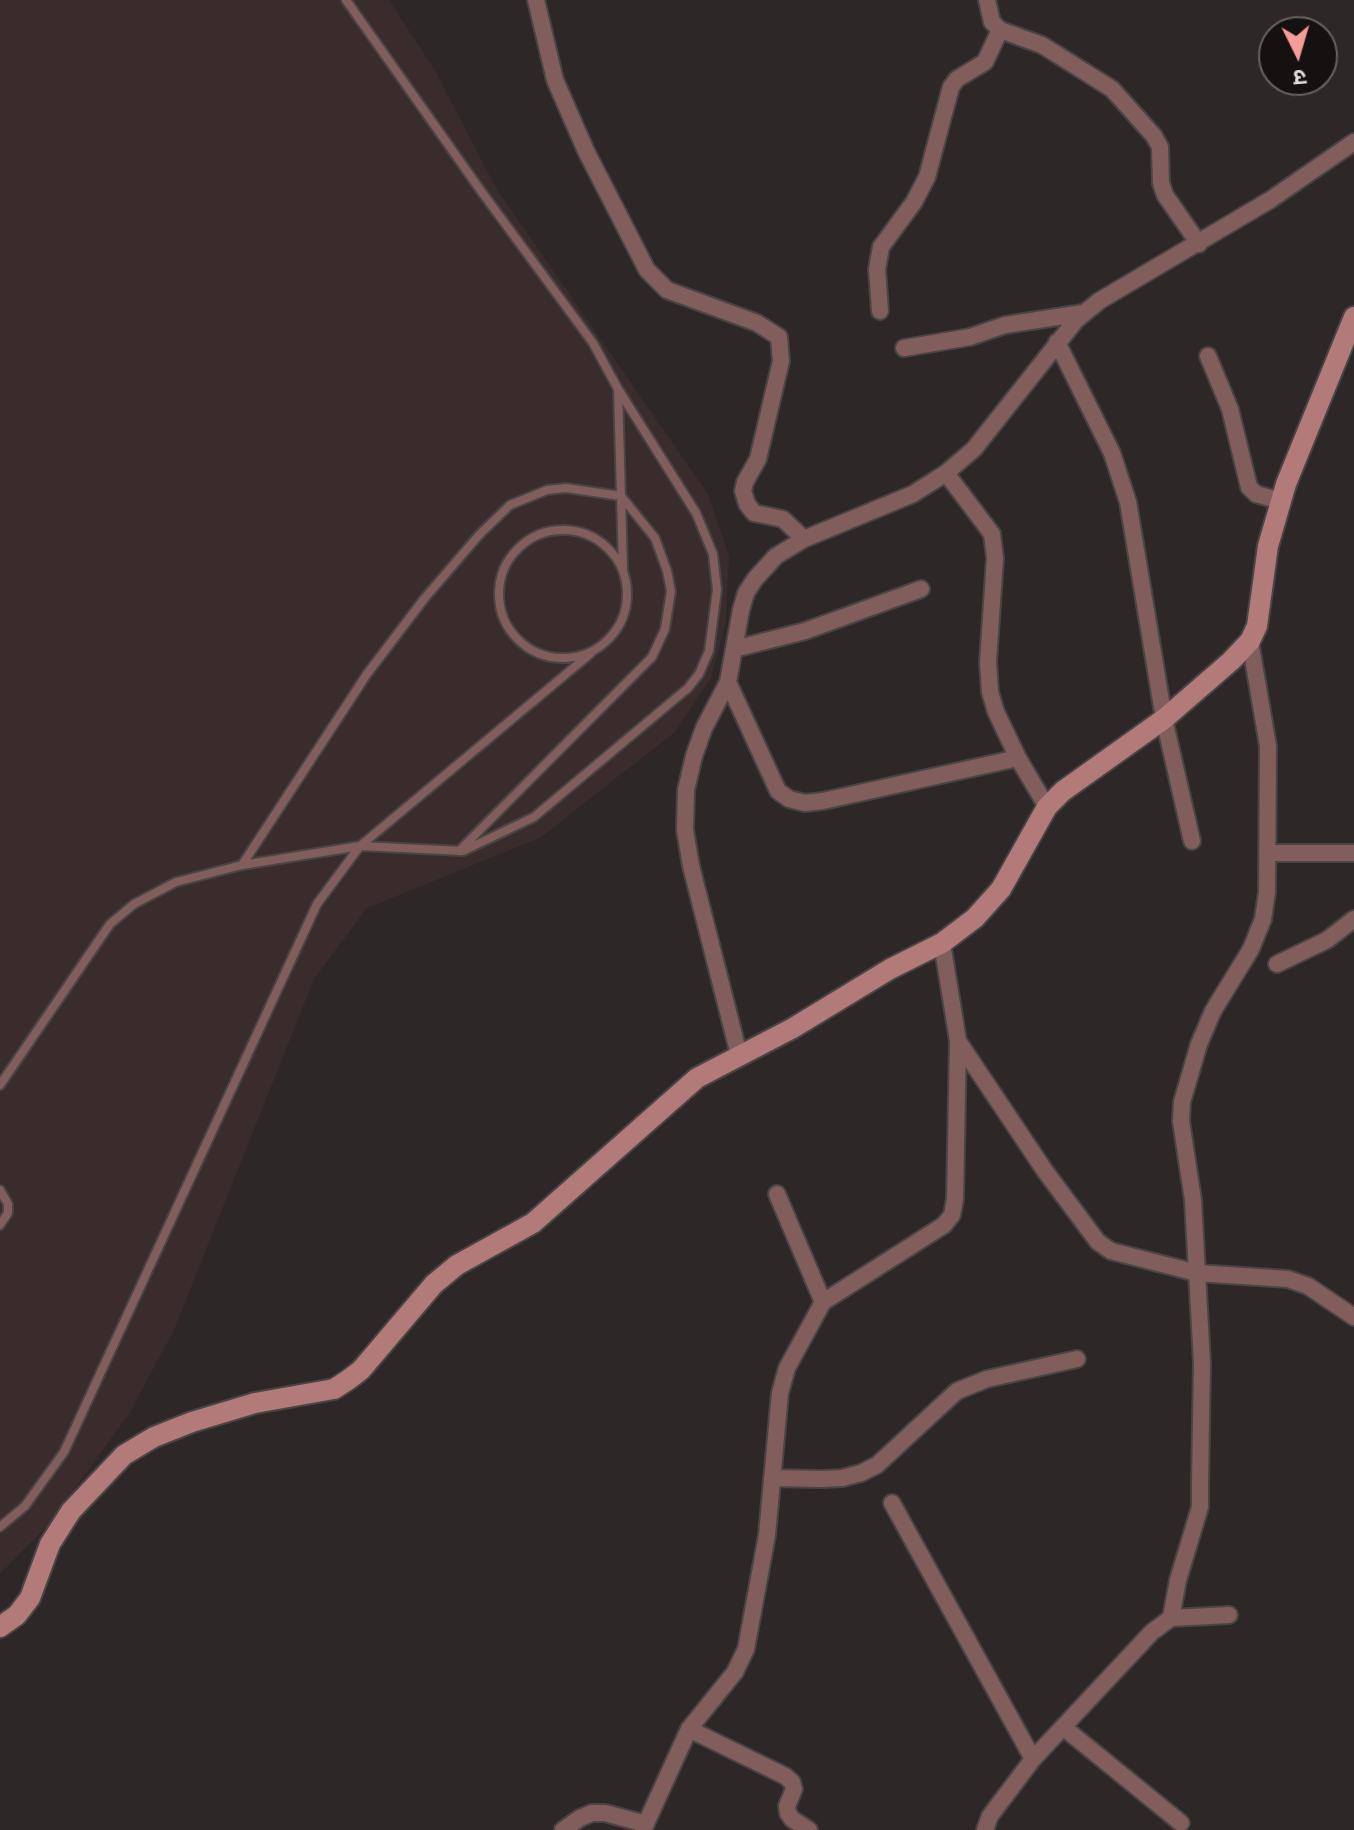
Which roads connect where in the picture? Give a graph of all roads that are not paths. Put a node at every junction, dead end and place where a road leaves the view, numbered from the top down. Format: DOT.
graph roads {
  1 [pos="346,0"];
  2 [pos="536,0"];
  3 [pos="987,0"];
  4 [pos="1000,30"];
  5 [pos="1354,142"];
  6 [pos="1199,244"];
  7 [pos="880,311"];
  8 [pos="1085,313"];
  9 [pos="1354,317"];
  10 [pos="1057,342"];
  11 [pos="904,348"];
  12 [pos="1208,356"];
  13 [pos="618,389"];
  14 [pos="946,473"];
  15 [pos="621,496"];
  16 [pos="1281,501"];
  17 [pos="804,539"];
  18 [pos="623,568"];
  19 [pos="921,589"];
  20 [pos="1250,641"];
  21 [pos="734,649"];
  22 [pos="590,654"];
  23 [pos="728,682"];
  24 [pos="1164,719"];
  25 [pos="1018,758"];
  26 [pos="1047,807"];
  27 [pos="1192,841"];
  28 [pos="360,846"];
  29 [pos="458,851"];
  30 [pos="1269,853"];
  31 [pos="1354,853"];
  32 [pos="242,865"];
  33 [pos="1354,919"];
  34 [pos="942,943"];
  35 [pos="1277,964"];
  36 [pos="958,1041"];
  37 [pos="739,1055"];
  38 [pos="0,1085"];
  39 [pos="0,1190"];
  40 [pos="777,1194"];
  41 [pos="0,1225"];
  42 [pos="1197,1273"];
  43 [pos="823,1302"];
  44 [pos="1354,1317"];
  45 [pos="1077,1359"];
  46 [pos="772,1478"];
  47 [pos="892,1503"];
  48 [pos="0,1527"];
  49 [pos="1229,1615"];
  50 [pos="1171,1618"];
  51 [pos="0,1627"];
  52 [pos="1063,1727"];
  53 [pos="689,1729"];
  54 [pos="1033,1759"];
  55 [pos="1181,1823"];
  56 [pos="644,1827"];
  57 [pos="563,1830"];
  58 [pos="809,1830"];
  59 [pos="985,1830"];
  1 -- 13 [label="lane"];
  2 -- 17 [label="street"];
  3 -- 4 [label="street"];
  4 -- 6 [label="street"];
  4 -- 7 [label="street"];
  5 -- 6 [label="street"];
  6 -- 8 [label="street"];
  8 -- 10 [label="street"];
  8 -- 11 [label="street"];
  9 -- 16 [label="street"];
  10 -- 14 [label="street"];
  10 -- 24 [label="street"];
  12 -- 16 [label="street"];
  13 -- 15 [label="lane"];
  13 -- 29 [label="lane"];
  14 -- 17 [label="street"];
  14 -- 25 [label="street"];
  15 -- 18 [label="lane"];
  15 -- 29 [label="lane"];
  15 -- 32 [label="lane"];
  16 -- 20 [label="street"];
  17 -- 21 [label="street"];
  18 -- 22 [label="lane"];
  18 -- 22 [label="lane"];
  19 -- 21 [label="street"];
  20 -- 24 [label="street"];
  20 -- 30 [label="street"];
  21 -- 23 [label="street"];
  22 -- 28 [label="lane"];
  23 -- 25 [label="street"];
  23 -- 37 [label="street"];
  24 -- 26 [label="street"];
  24 -- 27 [label="street"];
  25 -- 26 [label="street"];
  26 -- 34 [label="street"];
  28 -- 29 [label="lane"];
  28 -- 32 [label="lane"];
  28 -- 48 [label="lane"];
  30 -- 31 [label="street"];
  30 -- 42 [label="street"];
  32 -- 38 [label="lane"];
  33 -- 35 [label="street"];
  34 -- 36 [label="street"];
  34 -- 37 [label="street"];
  36 -- 42 [label="street"];
  36 -- 43 [label="street"];
  37 -- 51 [label="street"];
  39 -- 41 [label="lane"];
  40 -- 43 [label="street"];
  42 -- 44 [label="street"];
  42 -- 50 [label="street"];
  43 -- 46 [label="street"];
  45 -- 46 [label="street"];
  46 -- 53 [label="street"];
  47 -- 54 [label="street"];
  49 -- 50 [label="street"];
  50 -- 52 [label="street"];
  52 -- 54 [label="street"];
  52 -- 55 [label="street"];
  53 -- 56 [label="street"];
  53 -- 58 [label="street"];
  54 -- 59 [label="street"];
  56 -- 57 [label="street"];
}
